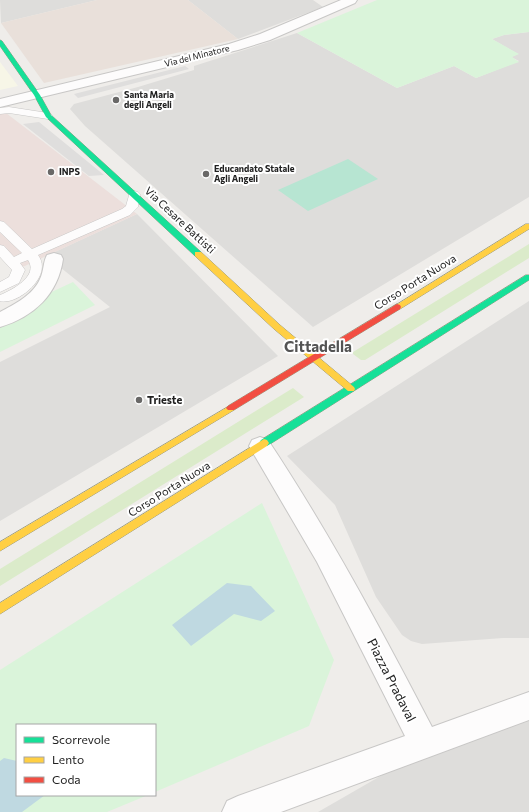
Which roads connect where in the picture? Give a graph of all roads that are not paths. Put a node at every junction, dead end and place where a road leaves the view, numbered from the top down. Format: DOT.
graph roads {
  1 [pos="340,2"];
  2 [pos="0,42"];
  3 [pos="38,95"];
  4 [pos="0,103"];
  5 [pos="0,111"];
  6 [pos="48,116"];
  7 [pos="134,194"];
  8 [pos="126,212"];
  9 [pos="154,212"];
  10 [pos="0,225"];
  11 [pos="529,226"];
  12 [pos="0,249"];
  13 [pos="30,254"];
  14 [pos="54,259"];
  15 [pos="12,262"];
  16 [pos="529,277"];
  17 [pos="3,293"];
  18 [pos="0,320"];
  19 [pos="313,358"];
  20 [pos="351,388"];
  21 [pos="260,446"];
  22 [pos="0,547"];
  23 [pos="0,609"];
  24 [pos="529,706"];
  25 [pos="424,743"];
  26 [pos="278,805"];
  27 [pos="238,812"];
  1 -- 3 [label="street, Via del Minatore"];
  2 -- 3 [label="street, Via Cesare Battisti"];
  3 -- 4 [label="street, Via del Minatore"];
  3 -- 6 [label="street, Via Cesare Battisti"];
  5 -- 6 [label="lane"];
  6 -- 7 [label="street, Via Cesare Battisti"];
  7 -- 8 [label="lane"];
  7 -- 9 [label="street, Via Cesare Battisti"];
  8 -- 9 [label="lane"];
  8 -- 13 [label="lane"];
  9 -- 19 [label="street, Via Cesare Battisti"];
  10 -- 13 [label="lane"];
  11 -- 19 [label="street, Corso Porta Nuova"];
  12 -- 15 [label="lane"];
  13 -- 15 [label="lane"];
  13 -- 17 [label="lane"];
  14 -- 18 [label="street"];
  15 -- 17 [label="lane"];
  16 -- 20 [label="street, Corso Porta Nuova"];
  19 -- 20 [label="street"];
  19 -- 22 [label="street, Corso Porta Nuova"];
  20 -- 21 [label="street, Corso Porta Nuova"];
  21 -- 23 [label="street, Corso Porta Nuova"];
  21 -- 25 [label="street, Piazza Pradaval"];
  24 -- 25 [label="street"];
  25 -- 26 [label="street"];
  26 -- 27 [label="street"];
}
